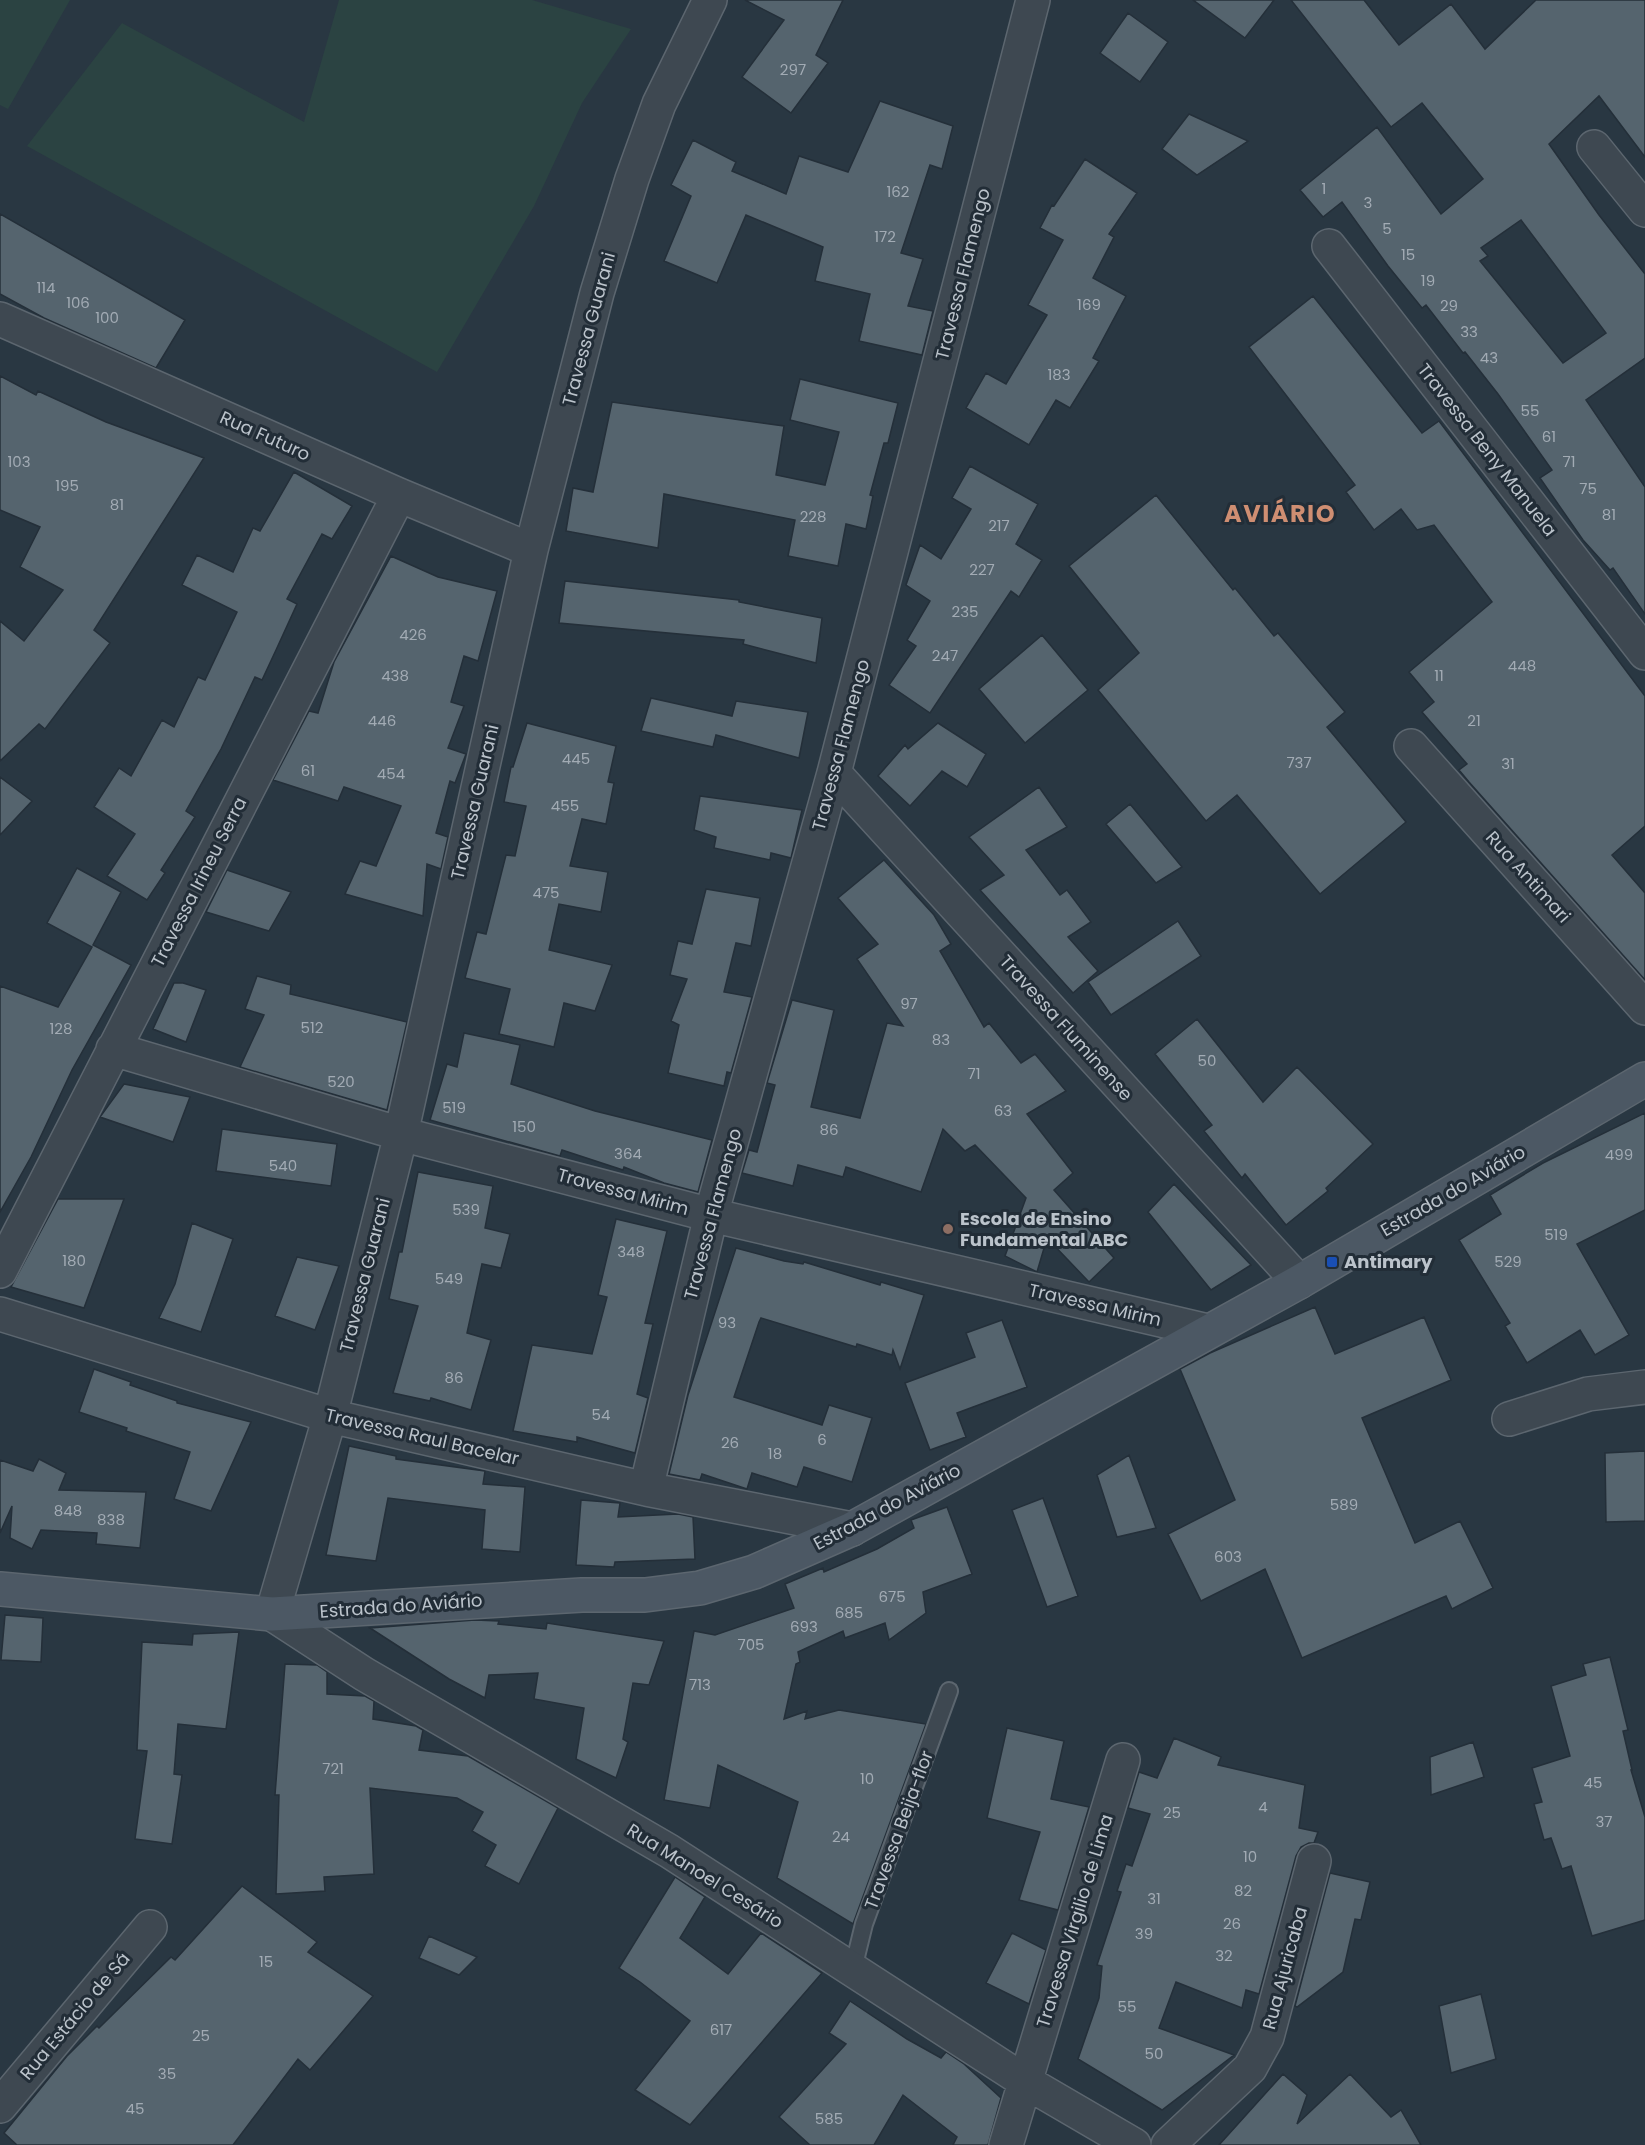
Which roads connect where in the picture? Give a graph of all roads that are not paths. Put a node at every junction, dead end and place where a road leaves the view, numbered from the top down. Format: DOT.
graph roads {
  1 [pos="710,0"];
  2 [pos="1033,0"];
  3 [pos="1594,147"];
  4 [pos="1645,210"];
  5 [pos="1329,246"];
  6 [pos="0,319"];
  7 [pos="399,495"];
  8 [pos="531,550"];
  9 [pos="1645,653"];
  10 [pos="1411,746"];
  11 [pos="834,773"];
  12 [pos="1645,1008"];
  13 [pos="113,1049"];
  14 [pos="1645,1079"];
  15 [pos="400,1134"];
  16 [pos="711,1215"];
  17 [pos="0,1270"];
  18 [pos="1299,1282"];
  19 [pos="0,1314"];
  20 [pos="1208,1331"];
  21 [pos="1645,1387"];
  22 [pos="330,1416"];
  23 [pos="1509,1419"];
  24 [pos="646,1488"];
  25 [pos="852,1529"];
  26 [pos="0,1590"];
  27 [pos="272,1614"];
  28 [pos="949,1691"];
  29 [pos="1123,1760"];
  30 [pos="1314,1861"];
  31 [pos="150,1927"];
  32 [pos="853,1969"];
  33 [pos="1026,2082"];
  34 [pos="0,2106"];
  35 [pos="1006,2145"];
  36 [pos="1134,2145"];
  37 [pos="1168,2145"];
  1 -- 8 [label="street, Travessa Guarani"];
  2 -- 11 [label="street, Travessa Flamengo"];
  3 -- 4 [label="street"];
  5 -- 9 [label="street, Travessa Beny Manuela"];
  6 -- 7 [label="street, Rua Futuro"];
  7 -- 8 [label="street, Rua Futuro"];
  7 -- 13 [label="street, Travessa Irineu Serra"];
  8 -- 15 [label="street, Travessa Guarani"];
  10 -- 12 [label="street, Rua Antimari"];
  11 -- 16 [label="street, Travessa Flamengo"];
  11 -- 18 [label="street, Travessa Fluminense"];
  13 -- 15 [label="street, Travessa Mirim"];
  13 -- 17 [label="street, Travessa Irineu Serra"];
  14 -- 18 [label="street, Estrada do Aviário"];
  15 -- 16 [label="street, Travessa Mirim"];
  15 -- 22 [label="street, Travessa Guarani"];
  16 -- 20 [label="street, Travessa Mirim"];
  16 -- 24 [label="street, Travessa Flamengo"];
  18 -- 20 [label="street, Estrada do Aviário"];
  19 -- 22 [label="street, Travessa Raul Bacelar"];
  20 -- 25 [label="street, Estrada do Aviário"];
  21 -- 23 [label="street"];
  22 -- 24 [label="street, Travessa Raul Bacelar"];
  22 -- 27 [label="street, Travessa Guarani"];
  24 -- 25 [label="street, Travessa Raul Bacelar"];
  25 -- 27 [label="street, Estrada do Aviário"];
  26 -- 27 [label="street, Estrada do Aviário"];
  27 -- 32 [label="street, Rua Manoel Cesário"];
  28 -- 32 [label="lane, Travessa Beija-flor"];
  29 -- 33 [label="street, Travessa Virgilio de Lima"];
  30 -- 37 [label="street, Rua Ajuricaba"];
  31 -- 34 [label="street, Rua Estácio de Sá"];
  32 -- 33 [label="street, Rua Manoel Cesário"];
  33 -- 35 [label="street, Travessa Virgilio de Lima"];
  33 -- 36 [label="street, Rua Manoel Cesário"];
}
